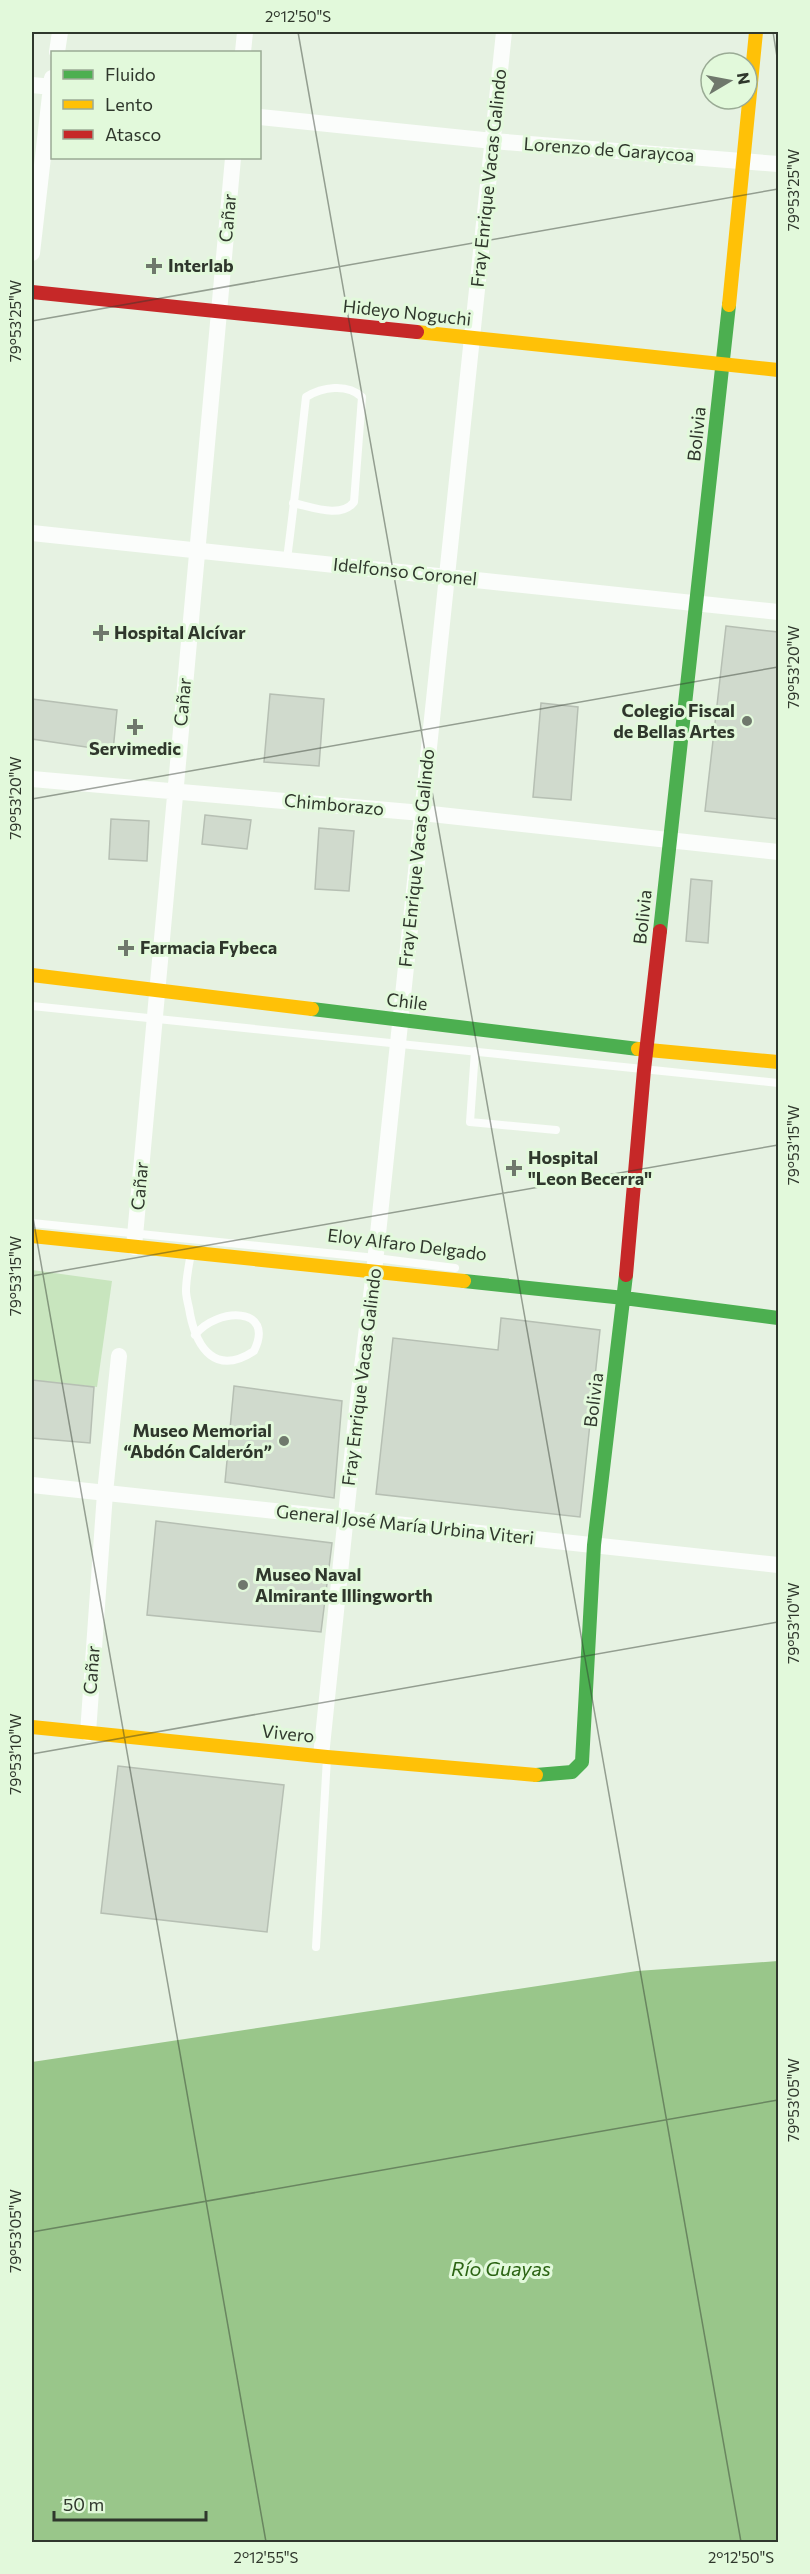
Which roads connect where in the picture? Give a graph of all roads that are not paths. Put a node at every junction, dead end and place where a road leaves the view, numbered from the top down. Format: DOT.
graph roads {
  1 [pos="60,32"];
  2 [pos="244,32"];
  3 [pos="504,32"];
  4 [pos="756,32"];
  5 [pos="57,51"];
  6 [pos="243,51"];
  7 [pos="51,84"];
  8 [pos="32,85"];
  9 [pos="51,92"];
  10 [pos="261,117"];
  11 [pos="493,141"];
  12 [pos="233,159"];
  13 [pos="742,160"];
  14 [pos="778,164"];
  15 [pos="32,253"];
  16 [pos="32,292"];
  17 [pos="219,312"];
  18 [pos="472,338"];
  19 [pos="723,364"];
  20 [pos="778,370"];
  21 [pos="293,503"];
  22 [pos="32,532"];
  23 [pos="197,550"];
  24 [pos="286,560"];
  25 [pos="446,577"];
  26 [pos="697,603"];
  27 [pos="778,612"];
  28 [pos="32,779"];
  29 [pos="175,791"];
  30 [pos="422,813"];
  31 [pos="670,838"];
  32 [pos="778,852"];
  33 [pos="32,975"];
  34 [pos="156,989"];
  35 [pos="32,1006"];
  36 [pos="153,1019"];
  37 [pos="400,1019"];
  38 [pos="397,1044"];
  39 [pos="647,1050"];
  40 [pos="475,1051"];
  41 [pos="778,1062"];
  42 [pos="645,1070"];
  43 [pos="778,1083"];
  44 [pos="556,1130"];
  45 [pos="32,1223"];
  46 [pos="32,1236"];
  47 [pos="135,1240"];
  48 [pos="191,1253"];
  49 [pos="375,1265"];
  50 [pos="470,1270"];
  51 [pos="518,1277"];
  52 [pos="624,1294"];
  53 [pos="778,1308"];
  54 [pos="778,1318"];
  55 [pos="195,1335"];
  56 [pos="119,1356"];
  57 [pos="32,1485"];
  58 [pos="105,1493"];
  59 [pos="346,1518"];
  60 [pos="594,1545"];
  61 [pos="778,1565"];
  62 [pos="32,1727"];
  63 [pos="88,1733"];
  64 [pos="324,1756"];
  65 [pos="541,1775"];
  66 [pos="316,1947"];
  1 -- 5 [label="street"];
  2 -- 6 [label="street"];
  3 -- 11 [label="street, Fray Enrique Vacas Galindo"];
  4 -- 13 [label="street, Bolivia"];
  7 -- 8 [label="street"];
  9 -- 15 [label="street"];
  10 -- 11 [label="street, Lorenzo de Garaycoa"];
  11 -- 13 [label="street, Lorenzo de Garaycoa"];
  11 -- 18 [label="street, Fray Enrique Vacas Galindo"];
  12 -- 17 [label="street, Cañar"];
  13 -- 14 [label="street, Lorenzo de Garaycoa"];
  13 -- 19 [label="street, Bolivia"];
  16 -- 17 [label="street, Hideyo Noguchi"];
  17 -- 18 [label="street, Hideyo Noguchi"];
  17 -- 23 [label="street, Cañar"];
  18 -- 19 [label="street, Hideyo Noguchi"];
  18 -- 25 [label="street, Fray Enrique Vacas Galindo"];
  19 -- 20 [label="street, Hideyo Noguchi"];
  19 -- 26 [label="street, Bolivia"];
  21 -- 21 [label="lane"];
  21 -- 24 [label="lane"];
  22 -- 23 [label="street, Idelfonso Coronel"];
  23 -- 24 [label="street, Idelfonso Coronel"];
  23 -- 29 [label="street, Cañar"];
  24 -- 25 [label="street, Idelfonso Coronel"];
  25 -- 26 [label="street, Idelfonso Coronel"];
  25 -- 30 [label="street, Fray Enrique Vacas Galindo"];
  26 -- 27 [label="street, Idelfonso Coronel"];
  26 -- 31 [label="street, Bolivia"];
  28 -- 29 [label="street, Chimborazo"];
  29 -- 30 [label="street, Chimborazo"];
  29 -- 34 [label="street, Cañar"];
  30 -- 31 [label="street, Chimborazo"];
  30 -- 37 [label="street, Fray Enrique Vacas Galindo"];
  31 -- 32 [label="street, Chimborazo"];
  31 -- 39 [label="street, Bolivia"];
  33 -- 34 [label="street, Chile"];
  34 -- 36 [label="street, Cañar"];
  34 -- 37 [label="street, Chile"];
  35 -- 36 [label="lane"];
  36 -- 38 [label="lane"];
  36 -- 47 [label="street, Cañar"];
  37 -- 38 [label="street, Fray Enrique Vacas Galindo"];
  37 -- 39 [label="street, Chile"];
  38 -- 40 [label="lane"];
  38 -- 49 [label="street, Fray Enrique Vacas Galindo"];
  39 -- 41 [label="street, Chile"];
  39 -- 42 [label="street, Bolivia"];
  40 -- 42 [label="lane"];
  40 -- 44 [label="lane"];
  42 -- 43 [label="lane"];
  42 -- 52 [label="street, Bolivia"];
  45 -- 47 [label="lane, Eloy Alfaro Delgado"];
  46 -- 47 [label="street, Eloy Alfaro Delgado"];
  47 -- 48 [label="street, Eloy Alfaro Delgado"];
  47 -- 49 [label="lane, Eloy Alfaro Delgado"];
  48 -- 49 [label="street, Eloy Alfaro Delgado"];
  48 -- 55 [label="lane"];
  49 -- 50 [label="lane, Eloy Alfaro Delgado"];
  49 -- 52 [label="street, Eloy Alfaro Delgado"];
  49 -- 59 [label="street, Fray Enrique Vacas Galindo"];
  51 -- 52 [label="lane, Eloy Alfaro Delgado"];
  52 -- 53 [label="lane, Eloy Alfaro Delgado"];
  52 -- 54 [label="street, Eloy Alfaro Delgado"];
  52 -- 60 [label="street, Bolivia"];
  55 -- 55 [label="lane"];
  56 -- 58 [label="street, Cañar"];
  57 -- 58 [label="street, General José María Urbina Viteri"];
  58 -- 59 [label="street, General José María Urbina Viteri"];
  58 -- 63 [label="street, Cañar"];
  59 -- 60 [label="street, General José María Urbina Viteri"];
  59 -- 64 [label="street, Fray Enrique Vacas Galindo"];
  60 -- 61 [label="street, General José María Urbina Viteri"];
  60 -- 65 [label="street, Bolivia"];
  62 -- 63 [label="street, Vivero"];
  63 -- 64 [label="street, Vivero"];
  64 -- 65 [label="street, Vivero"];
  64 -- 66 [label="lane"];
}
